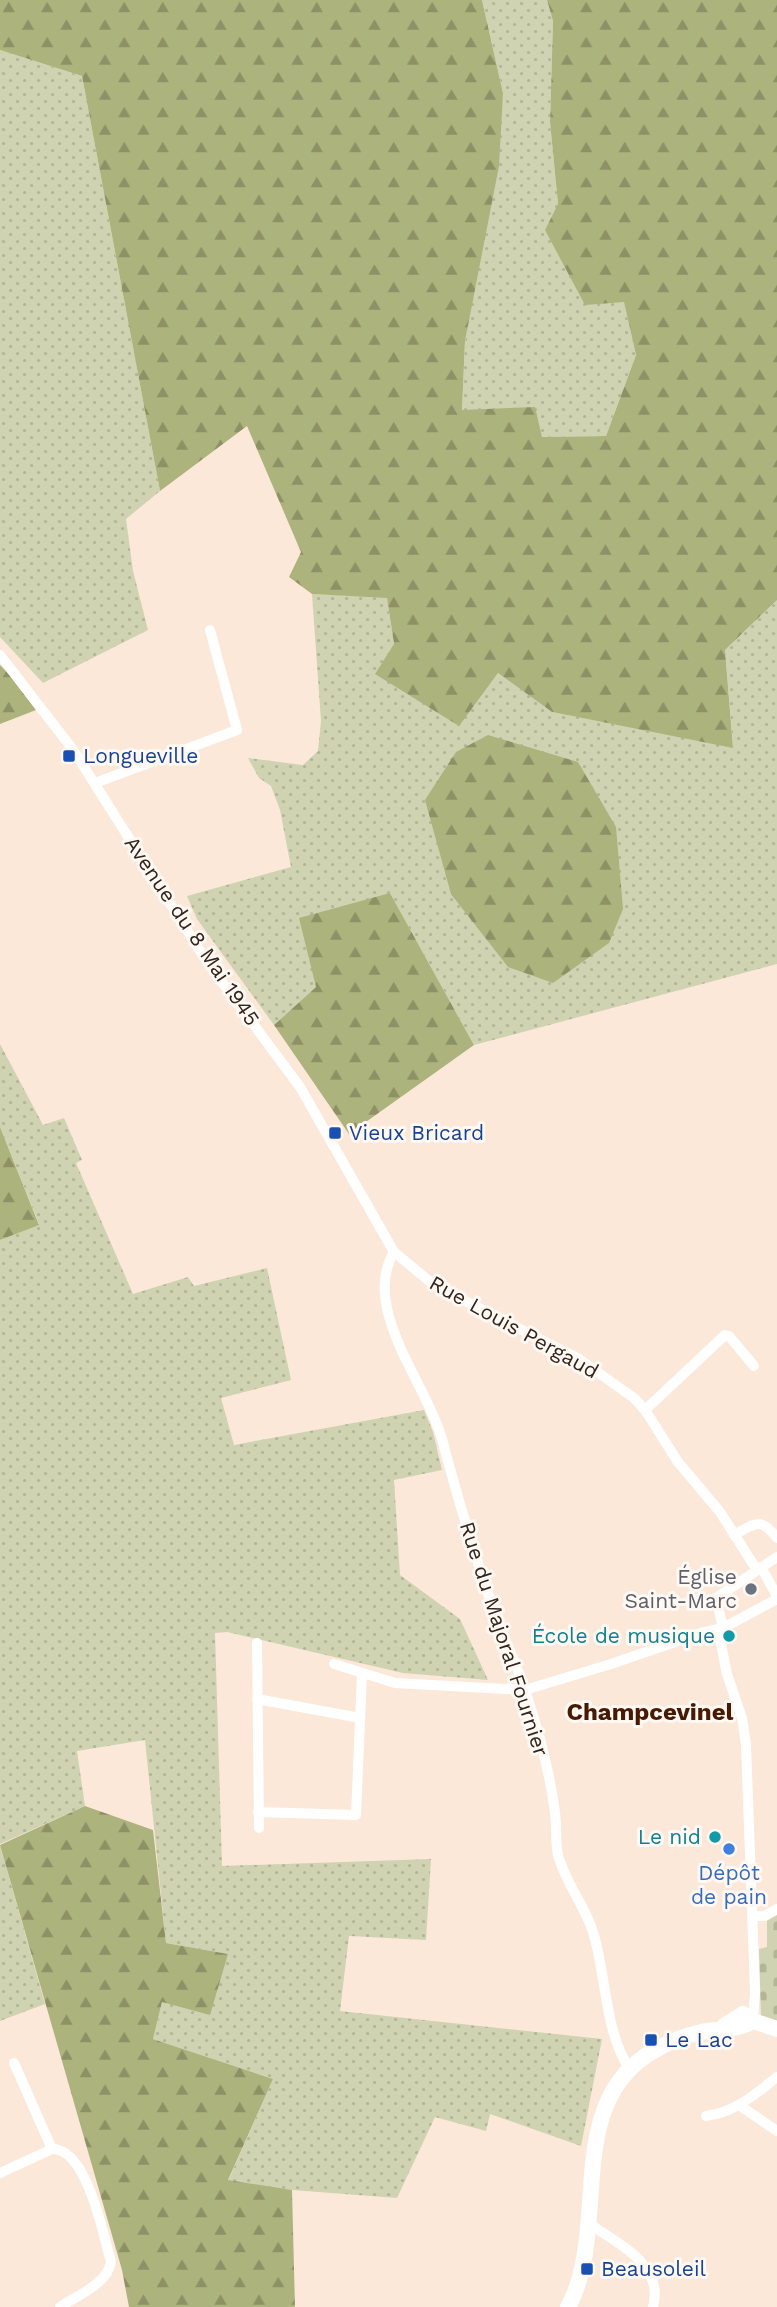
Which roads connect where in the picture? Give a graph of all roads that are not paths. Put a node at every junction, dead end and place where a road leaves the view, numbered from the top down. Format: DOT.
graph roads {
  1 [pos="210,631"];
  2 [pos="0,655"];
  3 [pos="95,783"];
  4 [pos="394,1252"];
  5 [pos="754,1366"];
  6 [pos="645,1410"];
  7 [pos="734,1535"];
  8 [pos="777,1538"];
  9 [pos="777,1556"];
  10 [pos="759,1569"];
  11 [pos="777,1598"];
  12 [pos="720,1629"];
  13 [pos="257,1643"];
  14 [pos="334,1664"];
  15 [pos="362,1673"];
  16 [pos="525,1690"];
  17 [pos="257,1699"];
  18 [pos="360,1718"];
  19 [pos="258,1812"];
  20 [pos="259,1828"];
  21 [pos="777,1909"];
  22 [pos="752,1916"];
  23 [pos="748,2018"];
  24 [pos="777,2029"];
  25 [pos="14,2063"];
  26 [pos="630,2068"];
  27 [pos="777,2077"];
  28 [pos="739,2105"];
  29 [pos="706,2116"];
  30 [pos="777,2131"];
  31 [pos="52,2149"];
  32 [pos="0,2173"];
  33 [pos="587,2226"];
  34 [pos="60,2307"];
  35 [pos="568,2307"];
  36 [pos="653,2307"];
  1 -- 3 [label="street"];
  2 -- 3 [label="street, Avenue du 8 Mai 1945"];
  3 -- 4 [label="street, Avenue du 8 Mai 1945"];
  4 -- 6 [label="street, Rue Louis Pergaud"];
  4 -- 16 [label="street, Rue du Majoral Fournier"];
  5 -- 6 [label="street"];
  6 -- 7 [label="street, Rue Louis Pergaud"];
  7 -- 8 [label="street"];
  7 -- 10 [label="street, Rue Louis Pergaud"];
  9 -- 10 [label="street"];
  10 -- 11 [label="street, Rue Louis Pergaud"];
  10 -- 12 [label="street"];
  11 -- 12 [label="street"];
  12 -- 16 [label="street"];
  12 -- 22 [label="street"];
  13 -- 17 [label="street"];
  14 -- 15 [label="street"];
  15 -- 16 [label="street"];
  15 -- 18 [label="street"];
  16 -- 26 [label="street, Rue du Majoral Fournier"];
  17 -- 18 [label="street"];
  17 -- 19 [label="street"];
  18 -- 19 [label="street"];
  19 -- 20 [label="street"];
  21 -- 22 [label="street"];
  22 -- 23 [label="street"];
  23 -- 24 [label="main road"];
  23 -- 26 [label="main road"];
  25 -- 31 [label="street"];
  26 -- 33 [label="main road"];
  27 -- 28 [label="street"];
  28 -- 29 [label="street"];
  28 -- 30 [label="street"];
  31 -- 32 [label="street"];
  31 -- 34 [label="street"];
  33 -- 35 [label="main road"];
  33 -- 36 [label="street"];
}
